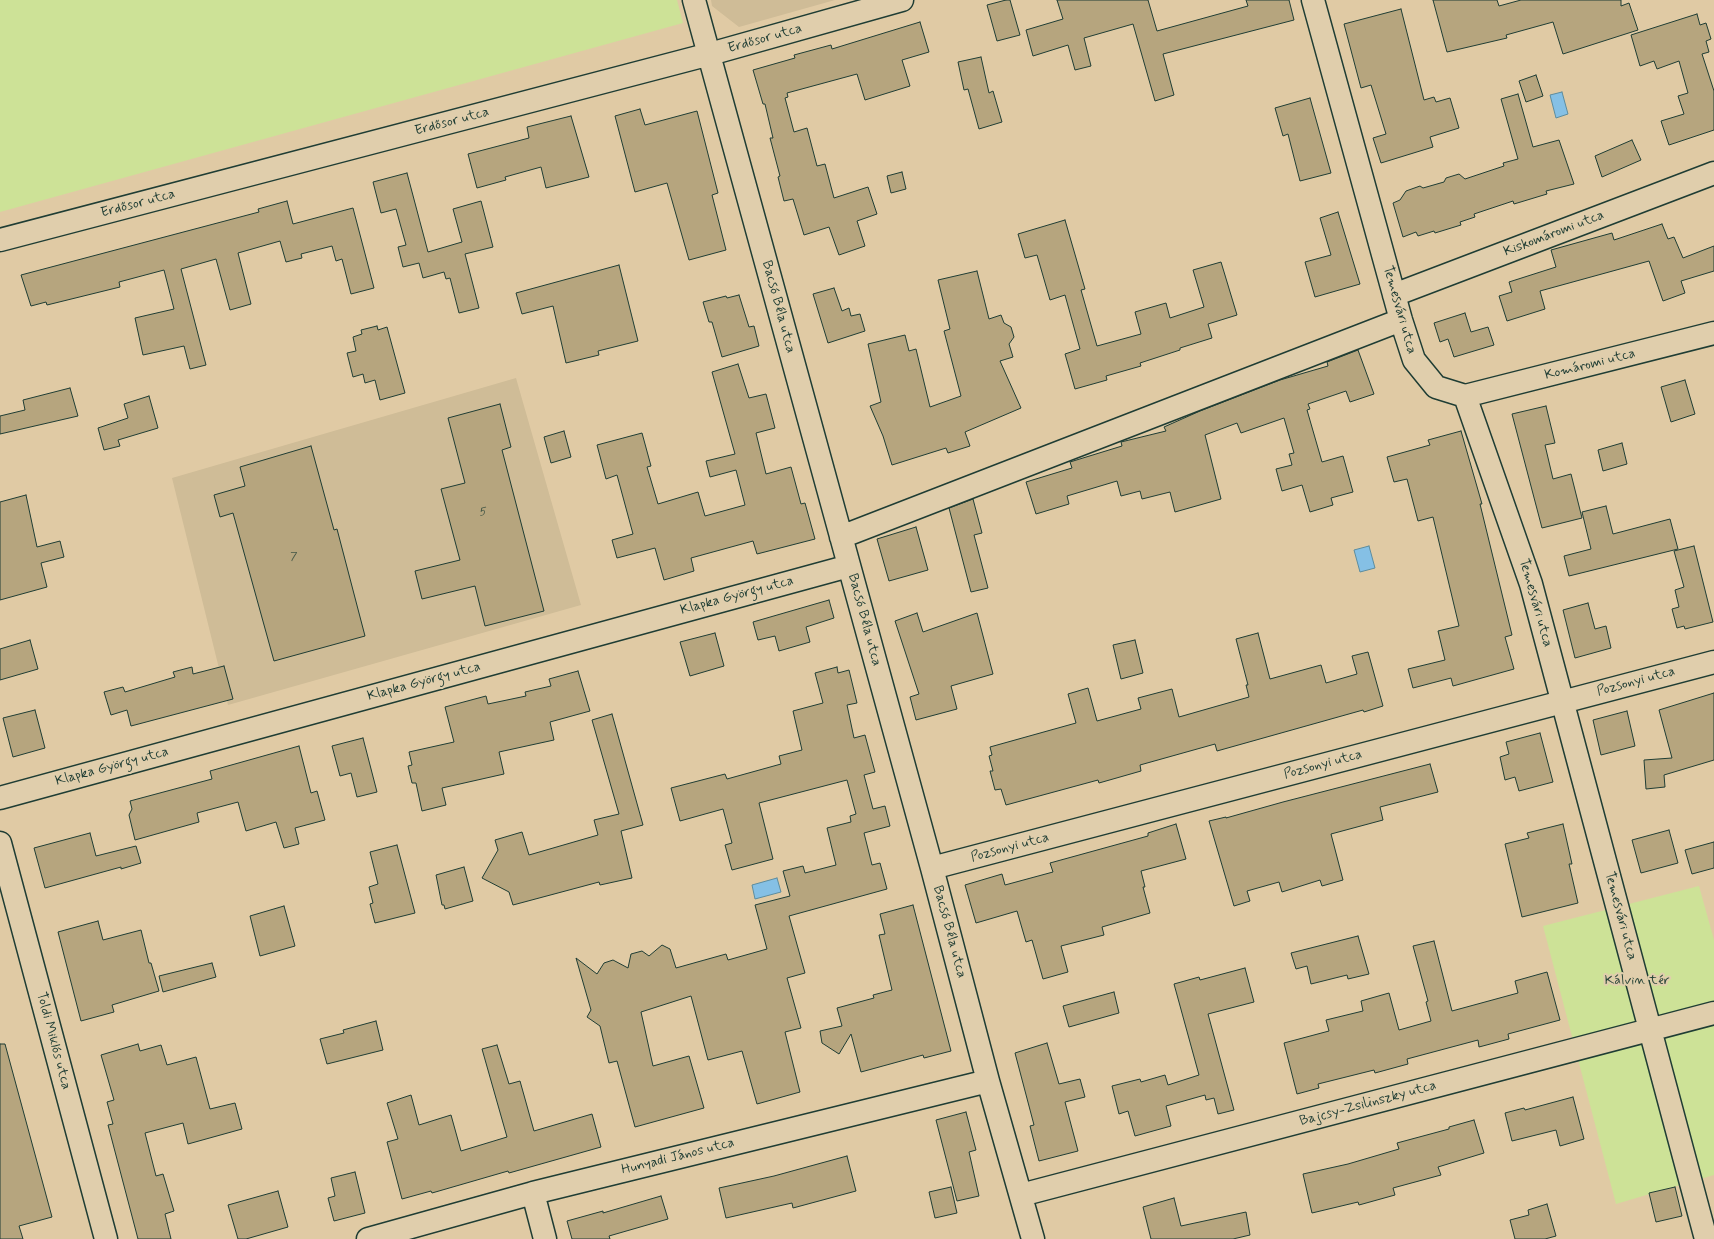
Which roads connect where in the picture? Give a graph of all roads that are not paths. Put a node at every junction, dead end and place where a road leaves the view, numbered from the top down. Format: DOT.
graph roads {
  1 [pos="694,0"];
  2 [pos="902,0"];
  3 [pos="1313,0"];
  4 [pos="710,54"];
  5 [pos="1714,173"];
  6 [pos="0,240"];
  7 [pos="1394,295"];
  8 [pos="1400,320"];
  9 [pos="1714,333"];
  10 [pos="1465,396"];
  11 [pos="841,538"];
  12 [pos="849,566"];
  13 [pos="1714,662"];
  14 [pos="1563,702"];
  15 [pos="0,798"];
  16 [pos="0,843"];
  17 [pos="932,868"];
  18 [pos="1714,1013"];
  19 [pos="1650,1030"];
  20 [pos="988,1081"];
  21 [pos="533,1193"];
  22 [pos="1021,1195"];
  23 [pos="106,1239"];
  24 [pos="368,1239"];
  25 [pos="545,1239"];
  26 [pos="1033,1239"];
  27 [pos="1706,1239"];
  1 -- 4 [label="street, Bacsó Béla utca"];
  2 -- 4 [label="street, Erdősor utca"];
  3 -- 7 [label="street, Temesvári utca"];
  4 -- 6 [label="street, Erdősor utca"];
  4 -- 11 [label="street, Bacsó Béla utca"];
  5 -- 7 [label="street, Kiskomáromi utca"];
  7 -- 8 [label="street, Temesvári utca"];
  8 -- 10 [label="street, Temesvári utca"];
  8 -- 11 [label="street"];
  9 -- 10 [label="street, Komáromi utca"];
  10 -- 14 [label="street, Temesvári utca"];
  11 -- 12 [label="street, Bacsó Béla utca"];
  12 -- 15 [label="street, Klapka György utca"];
  12 -- 17 [label="street, Bacsó Béla utca"];
  13 -- 14 [label="street, Pozsonyi utca"];
  14 -- 17 [label="street, Pozsonyi utca"];
  14 -- 19 [label="street, Temesvári utca"];
  16 -- 23 [label="street, Toldi Miklós utca"];
  17 -- 20 [label="street, Bacsó Béla utca"];
  18 -- 19 [label="street, Bajcsy-Zsilinszky utca"];
  19 -- 22 [label="street, Bajcsy-Zsilinszky utca"];
  19 -- 27 [label="street, Temesvári utca"];
  20 -- 21 [label="street, Hunyadi János utca"];
  20 -- 22 [label="street, Bacsó Béla utca"];
  21 -- 24 [label="street, Hunyadi János utca"];
  21 -- 25 [label="street"];
  22 -- 26 [label="street, Bacsó Béla utca"];
}
